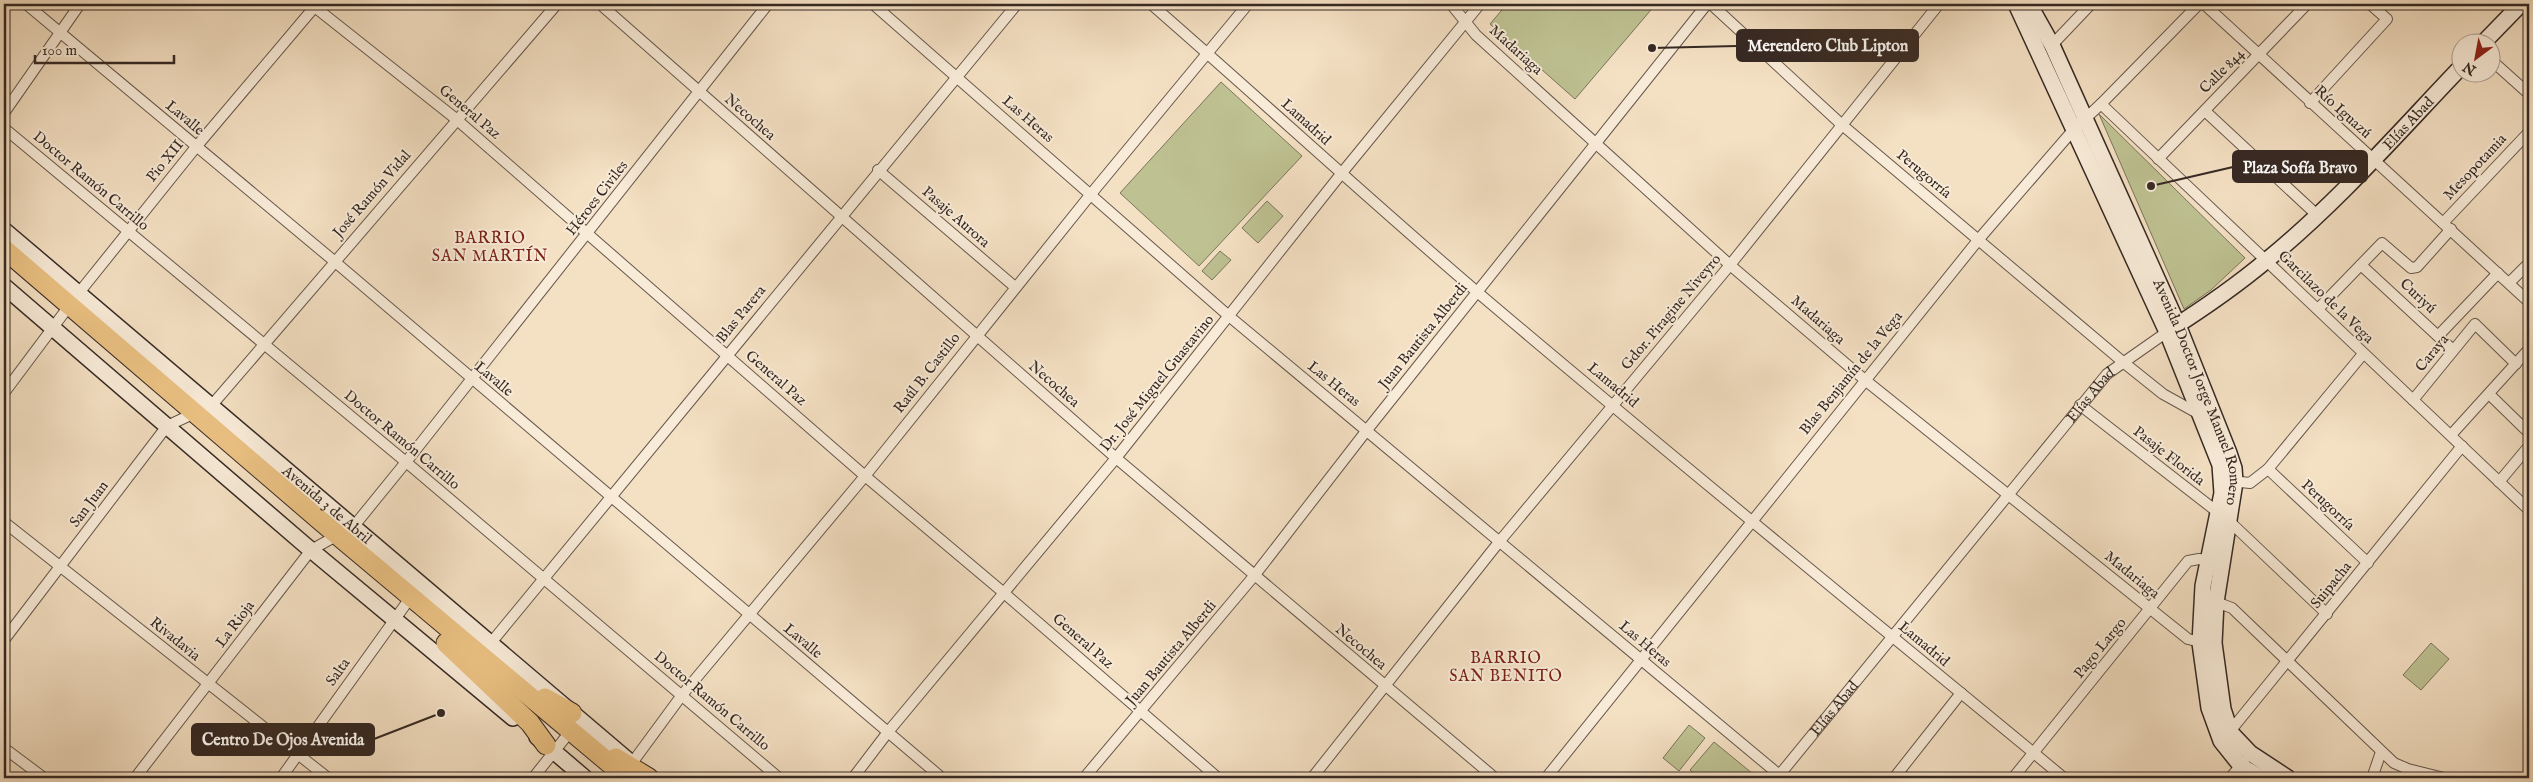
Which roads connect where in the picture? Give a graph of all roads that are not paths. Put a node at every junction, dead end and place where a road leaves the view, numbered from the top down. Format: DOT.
graph roads {
  1 [pos="26,4"];
  2 [pos="80,4"];
  3 [pos="557,4"];
  4 [pos="600,4"];
  5 [pos="768,4"];
  6 [pos="874,4"];
  7 [pos="1017,4"];
  8 [pos="1151,4"];
  9 [pos="1248,4"];
  10 [pos="1451,4"];
  11 [pos="1480,4"];
  12 [pos="1709,4"];
  13 [pos="1939,4"];
  14 [pos="2016,4"];
  15 [pos="2029,4"];
  16 [pos="2091,4"];
  17 [pos="2199,4"];
  18 [pos="2204,4"];
  19 [pos="2307,4"];
  20 [pos="2370,4"];
  21 [pos="2521,4"];
  22 [pos="314,5"];
  23 [pos="1466,21"];
  24 [pos="59,30"];
  25 [pos="2494,32"];
  26 [pos="2052,45"];
  27 [pos="1208,53"];
  28 [pos="2260,54"];
  29 [pos="2500,68"];
  30 [pos="957,76"];
  31 [pos="2450,79"];
  32 [pos="698,91"];
  33 [pos="2529,94"];
  34 [pos="2310,103"];
  35 [pos="2102,104"];
  36 [pos="2205,110"];
  37 [pos="4,112"];
  38 [pos="456,119"];
  39 [pos="2080,123"];
  40 [pos="1842,124"];
  41 [pos="4,128"];
  42 [pos="2529,132"];
  43 [pos="1598,143"];
  44 [pos="196,147"];
  45 [pos="2158,159"];
  46 [pos="2373,160"];
  47 [pos="878,170"];
  48 [pos="1341,174"];
  49 [pos="1091,194"];
  50 [pos="2317,215"];
  51 [pos="840,216"];
  52 [pos="2447,226"];
  53 [pos="4,230"];
  54 [pos="128,232"];
  55 [pos="589,233"];
  56 [pos="1979,239"];
  57 [pos="4,249"];
  58 [pos="2267,260"];
  59 [pos="334,261"];
  60 [pos="2529,262"];
  61 [pos="2361,264"];
  62 [pos="1730,265"];
  63 [pos="4,266"];
  64 [pos="2498,273"];
  65 [pos="2509,283"];
  66 [pos="4,286"];
  67 [pos="1015,287"];
  68 [pos="1477,292"];
  69 [pos="2529,302"];
  70 [pos="2318,309"];
  71 [pos="65,311"];
  72 [pos="1230,317"];
  73 [pos="2173,328"];
  74 [pos="976,335"];
  75 [pos="2438,336"];
  76 [pos="264,346"];
  77 [pos="2529,349"];
  78 [pos="2454,350"];
  79 [pos="2363,354"];
  80 [pos="727,355"];
  81 [pos="2123,362"];
  82 [pos="2516,364"];
  83 [pos="1865,380"];
  84 [pos="472,381"];
  85 [pos="4,393"];
  86 [pos="2489,394"];
  87 [pos="2413,400"];
  88 [pos="1613,405"];
  89 [pos="2080,405"];
  90 [pos="2200,414"];
  91 [pos="190,417"];
  92 [pos="1366,430"];
  93 [pos="2529,433"];
  94 [pos="2451,435"];
  95 [pos="2462,446"];
  96 [pos="2529,446"];
  97 [pos="1116,458"];
  98 [pos="406,462"];
  99 [pos="2268,469"];
  100 [pos="865,476"];
  101 [pos="2229,481"];
  102 [pos="2499,482"];
  103 [pos="2008,494"];
  104 [pos="610,497"];
  105 [pos="2529,510"];
  106 [pos="2223,517"];
  107 [pos="1751,521"];
  108 [pos="4,522"];
  109 [pos="332,539"];
  110 [pos="1499,542"];
  111 [pos="2214,561"];
  112 [pos="2368,563"];
  113 [pos="61,566"];
  114 [pos="1254,576"];
  115 [pos="542,579"];
  116 [pos="1004,593"];
  117 [pos="407,602"];
  118 [pos="2216,602"];
  119 [pos="2151,609"];
  120 [pos="2327,614"];
  121 [pos="749,615"];
  122 [pos="1891,636"];
  123 [pos="450,638"];
  124 [pos="4,640"];
  125 [pos="2207,643"];
  126 [pos="490,644"];
  127 [pos="1641,660"];
  128 [pos="2289,660"];
  129 [pos="208,685"];
  130 [pos="1385,686"];
  131 [pos="1961,694"];
  132 [pos="682,696"];
  133 [pos="1142,712"];
  134 [pos="566,732"];
  135 [pos="888,732"];
  136 [pos="2226,737"];
  137 [pos="4,748"];
  138 [pos="2381,752"];
  139 [pos="2034,753"];
  140 [pos="298,756"];
  141 [pos="2246,759"];
  142 [pos="630,771"];
  143 [pos="648,777"];
  144 [pos="1780,777"];
  145 [pos="44,778"];
  146 [pos="135,778"];
  147 [pos="281,778"];
  148 [pos="328,778"];
  149 [pos="534,778"];
  150 [pos="585,778"];
  151 [pos="608,778"];
  152 [pos="779,778"];
  153 [pos="853,778"];
  154 [pos="942,778"];
  155 [pos="1084,778"];
  156 [pos="1218,778"];
  157 [pos="1312,778"];
  158 [pos="1495,778"];
  159 [pos="1546,778"];
  160 [pos="1894,778"];
  161 [pos="2014,778"];
  162 [pos="2064,778"];
  163 [pos="2230,778"];
  164 [pos="2262,778"];
  165 [pos="2288,778"];
  166 [pos="2372,778"];
  167 [pos="2444,778"];
  1 -- 24 [label="street, Lavalle"];
  2 -- 24 [label="street"];
  3 -- 38 [label="street, José Ramón Vidal"];
  4 -- 32 [label="street, Necochea"];
  5 -- 32 [label="street, Héroes Civiles"];
  6 -- 30 [label="street, Las Heras"];
  7 -- 30 [label="street, Blas Parera"];
  8 -- 27 [label="street, Lamadrid"];
  9 -- 27 [label="street, Raúl B. Castillo"];
  10 -- 23 [label="street, Madariaga"];
  11 -- 23 [label="street, Dr. José Miguel Guastavino"];
  12 -- 40 [label="street, Perugorría"];
  12 -- 43 [label="street, Juan Bautista Alberdi"];
  13 -- 40 [label="street, Gdor. Piragine Niveyro"];
  14 -- 39 [label="main road, Avenida Doctor Jorge Manuel Romero"];
  15 -- 26 [label="main road, Avenida Doctor Jorge Manuel Romero"];
  16 -- 26 [label="street"];
  17 -- 35 [label="street, Blas Benjamín de la Vega"];
  18 -- 28 [label="street, Río Iguazú"];
  19 -- 28 [label="street, Calle 844"];
  20 -- 34 [label="street"];
  21 -- 25 [label="main road"];
  22 -- 38 [label="street, General Paz"];
  22 -- 44 [label="street, Pio XII"];
  23 -- 43 [label="street, Madariaga"];
  23 -- 48 [label="street, Dr. José Miguel Guastavino"];
  24 -- 37 [label="street"];
  24 -- 44 [label="street, Lavalle"];
  26 -- 39 [label="main road, Avenida Doctor Jorge Manuel Romero"];
  27 -- 48 [label="street, Lamadrid"];
  27 -- 49 [label="street, Raúl B. Castillo"];
  28 -- 34 [label="street, Río Iguazú"];
  28 -- 36 [label="street, Calle 844"];
  29 -- 33 [label="street"];
  30 -- 47 [label="street, Blas Parera"];
  30 -- 49 [label="street, Las Heras"];
  31 -- 46 [label="main road, Elías Abad"];
  32 -- 51 [label="street, Necochea"];
  32 -- 55 [label="street, Héroes Civiles"];
  34 -- 46 [label="street, Río Iguazú"];
  35 -- 39 [label="street, Blas Benjamín de la Vega"];
  35 -- 45 [label="street, Garcilazo de la Vega"];
  36 -- 45 [label="street, Calle 844"];
  36 -- 50 [label="street"];
  38 -- 55 [label="street, General Paz"];
  38 -- 59 [label="street, José Ramón Vidal"];
  39 -- 56 [label="street, Blas Benjamín de la Vega"];
  39 -- 73 [label="main road, Avenida Doctor Jorge Manuel Romero"];
  40 -- 56 [label="street, Perugorría"];
  40 -- 62 [label="street, Gdor. Piragine Niveyro"];
  41 -- 54 [label="street, Doctor Ramón Carrillo"];
  42 -- 52 [label="street, Mesopotamia"];
  43 -- 62 [label="street, Madariaga"];
  43 -- 68 [label="street, Juan Bautista Alberdi"];
  44 -- 54 [label="street, Pio XII"];
  44 -- 59 [label="street, Lavalle"];
  45 -- 58 [label="street, Garcilazo de la Vega"];
  46 -- 50 [label="main road, Elías Abad"];
  46 -- 52 [label="street, Río Iguazú"];
  47 -- 51 [label="street, Blas Parera"];
  47 -- 67 [label="street, Pasaje Aurora"];
  48 -- 68 [label="street, Lamadrid"];
  48 -- 72 [label="street, Dr. José Miguel Guastavino"];
  49 -- 67 [label="street, Raúl B. Castillo"];
  49 -- 72 [label="street, Las Heras"];
  50 -- 58 [label="main road, Elías Abad"];
  51 -- 74 [label="street, Necochea"];
  51 -- 80 [label="street, Blas Parera"];
  52 -- 61 [label="street, Mesopotamia"];
  52 -- 64 [label="street, Río Iguazú"];
  53 -- 71 [label="main road, Avenida 3 de Abril"];
  54 -- 71 [label="street, Pio XII"];
  54 -- 76 [label="street, Doctor Ramón Carrillo"];
  55 -- 80 [label="street, General Paz"];
  55 -- 84 [label="street, Héroes Civiles"];
  56 -- 81 [label="street, Perugorría"];
  56 -- 83 [label="street, Blas Benjamín de la Vega"];
  57 -- 71 [label="highway, Avenida 3 de Abril"];
  58 -- 70 [label="street, Garcilazo de la Vega"];
  58 -- 73 [label="main road, Elías Abad"];
  59 -- 76 [label="street, José Ramón Vidal"];
  59 -- 84 [label="street, Lavalle"];
  60 -- 65 [label="street"];
  61 -- 70 [label="street"];
  61 -- 75 [label="street, Curiyú"];
  62 -- 83 [label="street, Madariaga"];
  62 -- 88 [label="street, Gdor. Piragine Niveyro"];
  63 -- 71 [label="highway, Avenida 3 de Abril"];
  64 -- 65 [label="street, Río Iguazú"];
  64 -- 75 [label="street"];
  65 -- 69 [label="street, Río Iguazú"];
  66 -- 71 [label="main road, Avenida 3 de Abril"];
  67 -- 74 [label="street, Raúl B. Castillo"];
  68 -- 88 [label="street, Lamadrid"];
  68 -- 92 [label="street, Juan Bautista Alberdi"];
  70 -- 79 [label="street, Garcilazo de la Vega"];
  71 -- 85 [label="street, Pio XII"];
  71 -- 91 [label="highway, Avenida 3 de Abril"];
  71 -- 91 [label="main road, Avenida 3 de Abril"];
  72 -- 92 [label="street, Las Heras"];
  72 -- 97 [label="street, Dr. José Miguel Guastavino"];
  73 -- 81 [label="street, Elías Abad"];
  73 -- 90 [label="main road, Avenida Doctor Jorge Manuel Romero"];
  73 -- 101 [label="main road, Avenida Doctor Jorge Manuel Romero"];
  74 -- 97 [label="street, Necochea"];
  74 -- 100 [label="street, Raúl B. Castillo"];
  75 -- 78 [label="street, Curiyú"];
  76 -- 91 [label="street, José Ramón Vidal"];
  76 -- 98 [label="street, Doctor Ramón Carrillo"];
  77 -- 82 [label="street"];
  78 -- 82 [label="street, Caraya"];
  78 -- 87 [label="street, Caraya"];
  79 -- 87 [label="street, Garcilazo de la Vega"];
  79 -- 99 [label="street"];
  80 -- 100 [label="street, General Paz"];
  80 -- 104 [label="street, Blas Parera"];
  81 -- 89 [label="street, Elías Abad"];
  81 -- 90 [label="street, Perugorría"];
  82 -- 86 [label="street"];
  83 -- 103 [label="street, Madariaga"];
  83 -- 107 [label="street, Blas Benjamín de la Vega"];
  84 -- 98 [label="street, Héroes Civiles"];
  84 -- 104 [label="street, Lavalle"];
  86 -- 93 [label="street"];
  86 -- 94 [label="street"];
  87 -- 94 [label="street, Garcilazo de la Vega"];
  88 -- 107 [label="street, Lamadrid"];
  88 -- 110 [label="street, Gdor. Piragine Niveyro"];
  89 -- 103 [label="street, Elías Abad"];
  89 -- 106 [label="street, Pasaje Florida"];
  90 -- 101 [label="main road, Avenida Doctor Jorge Manuel Romero"];
  91 -- 109 [label="highway, Avenida 3 de Abril"];
  91 -- 109 [label="main road, Avenida 3 de Abril"];
  91 -- 113 [label="street, San Juan"];
  92 -- 110 [label="street, Las Heras"];
  92 -- 114 [label="street, Juan Bautista Alberdi"];
  94 -- 95 [label="street, Garcilazo de la Vega"];
  95 -- 102 [label="street, Garcilazo de la Vega"];
  95 -- 112 [label="street, Suipacha"];
  96 -- 102 [label="street"];
  97 -- 114 [label="street, Necochea"];
  97 -- 116 [label="street, Dr. José Miguel Guastavino"];
  98 -- 109 [label="street, Héroes Civiles"];
  98 -- 115 [label="street, Doctor Ramón Carrillo"];
  99 -- 101 [label="street"];
  99 -- 112 [label="street, Perugorría"];
  100 -- 116 [label="street, General Paz"];
  100 -- 121 [label="street, Raúl B. Castillo"];
  101 -- 106 [label="main road, Avenida Doctor Jorge Manuel Romero"];
  102 -- 105 [label="street, Garcilazo de la Vega"];
  103 -- 119 [label="street, Madariaga"];
  103 -- 122 [label="street, Elías Abad"];
  104 -- 115 [label="street, Blas Parera"];
  104 -- 121 [label="street, Lavalle"];
  106 -- 111 [label="main road, Avenida Doctor Jorge Manuel Romero"];
  106 -- 120 [label="street, Pasaje Florida"];
  107 -- 122 [label="street, Lamadrid"];
  107 -- 127 [label="street, Blas Benjamín de la Vega"];
  108 -- 113 [label="street, Rivadavia"];
  109 -- 117 [label="highway, Avenida 3 de Abril"];
  109 -- 117 [label="main road, Avenida 3 de Abril"];
  109 -- 129 [label="street, La Rioja"];
  110 -- 127 [label="street, Las Heras"];
  110 -- 130 [label="street, Gdor. Piragine Niveyro"];
  111 -- 118 [label="main road, Avenida Doctor Jorge Manuel Romero"];
  111 -- 119 [label="street, Pago Largo"];
  111 -- 125 [label="main road, Avenida Doctor Jorge Manuel Romero"];
  112 -- 120 [label="street, Suipacha"];
  113 -- 124 [label="street, San Juan"];
  113 -- 129 [label="street, Rivadavia"];
  114 -- 130 [label="street, Necochea"];
  114 -- 133 [label="street, Juan Bautista Alberdi"];
  115 -- 126 [label="street, Blas Parera"];
  115 -- 132 [label="street, Doctor Ramón Carrillo"];
  116 -- 133 [label="street, General Paz"];
  116 -- 135 [label="street, Dr. José Miguel Guastavino"];
  117 -- 123 [label="highway, Avenida 3 de Abril"];
  117 -- 126 [label="main road, Avenida 3 de Abril"];
  117 -- 134 [label="main road, Avenida 3 de Abril"];
  117 -- 140 [label="street, Salta"];
  118 -- 125 [label="main road, Avenida Doctor Jorge Manuel Romero"];
  118 -- 128 [label="street"];
  119 -- 125 [label="street, Madariaga"];
  119 -- 139 [label="street, Pago Largo"];
  120 -- 128 [label="street, Suipacha"];
  121 -- 132 [label="street, Raúl B. Castillo"];
  121 -- 135 [label="street, Lavalle"];
  122 -- 131 [label="street, Lamadrid"];
  122 -- 144 [label="street, Elías Abad"];
  123 -- 134 [label="highway"];
  123 -- 134 [label="highway"];
  125 -- 136 [label="main road, Avenida Doctor Jorge Manuel Romero"];
  126 -- 134 [label="main road, Avenida 3 de Abril"];
  127 -- 144 [label="street, Las Heras"];
  127 -- 159 [label="street, Blas Benjamín de la Vega"];
  128 -- 136 [label="street, Suipacha"];
  128 -- 138 [label="street"];
  129 -- 140 [label="street, Rivadavia"];
  129 -- 146 [label="street, La Rioja"];
  130 -- 157 [label="street, Gdor. Piragine Niveyro"];
  130 -- 158 [label="street, Necochea"];
  131 -- 139 [label="street, Lamadrid"];
  131 -- 160 [label="street"];
  132 -- 142 [label="street, Raúl B. Castillo"];
  132 -- 152 [label="street, Doctor Ramón Carrillo"];
  133 -- 155 [label="street, Juan Bautista Alberdi"];
  133 -- 156 [label="street, General Paz"];
  134 -- 142 [label="highway, Avenida 3 de Abril"];
  134 -- 143 [label="highway"];
  134 -- 149 [label="street"];
  134 -- 150 [label="main road, Avenida 3 de Abril"];
  134 -- 151 [label="highway, Avenida 3 de Abril"];
  135 -- 153 [label="street, Dr. José Miguel Guastavino"];
  135 -- 154 [label="street, Lavalle"];
  136 -- 141 [label="main road, Avenida Doctor Jorge Manuel Romero"];
  137 -- 145 [label="street"];
  138 -- 166 [label="street"];
  138 -- 167 [label="street"];
  139 -- 161 [label="street, Pago Largo"];
  139 -- 162 [label="street, Lamadrid"];
  140 -- 147 [label="street, Salta"];
  140 -- 148 [label="street, Rivadavia"];
  141 -- 163 [label="street"];
  141 -- 164 [label="main road, Avenida Doctor Jorge Manuel Romero"];
  141 -- 165 [label="main road, Avenida Doctor Jorge Manuel Romero"];
  142 -- 143 [label="main road, Avenida 3 de Abril"];
}
